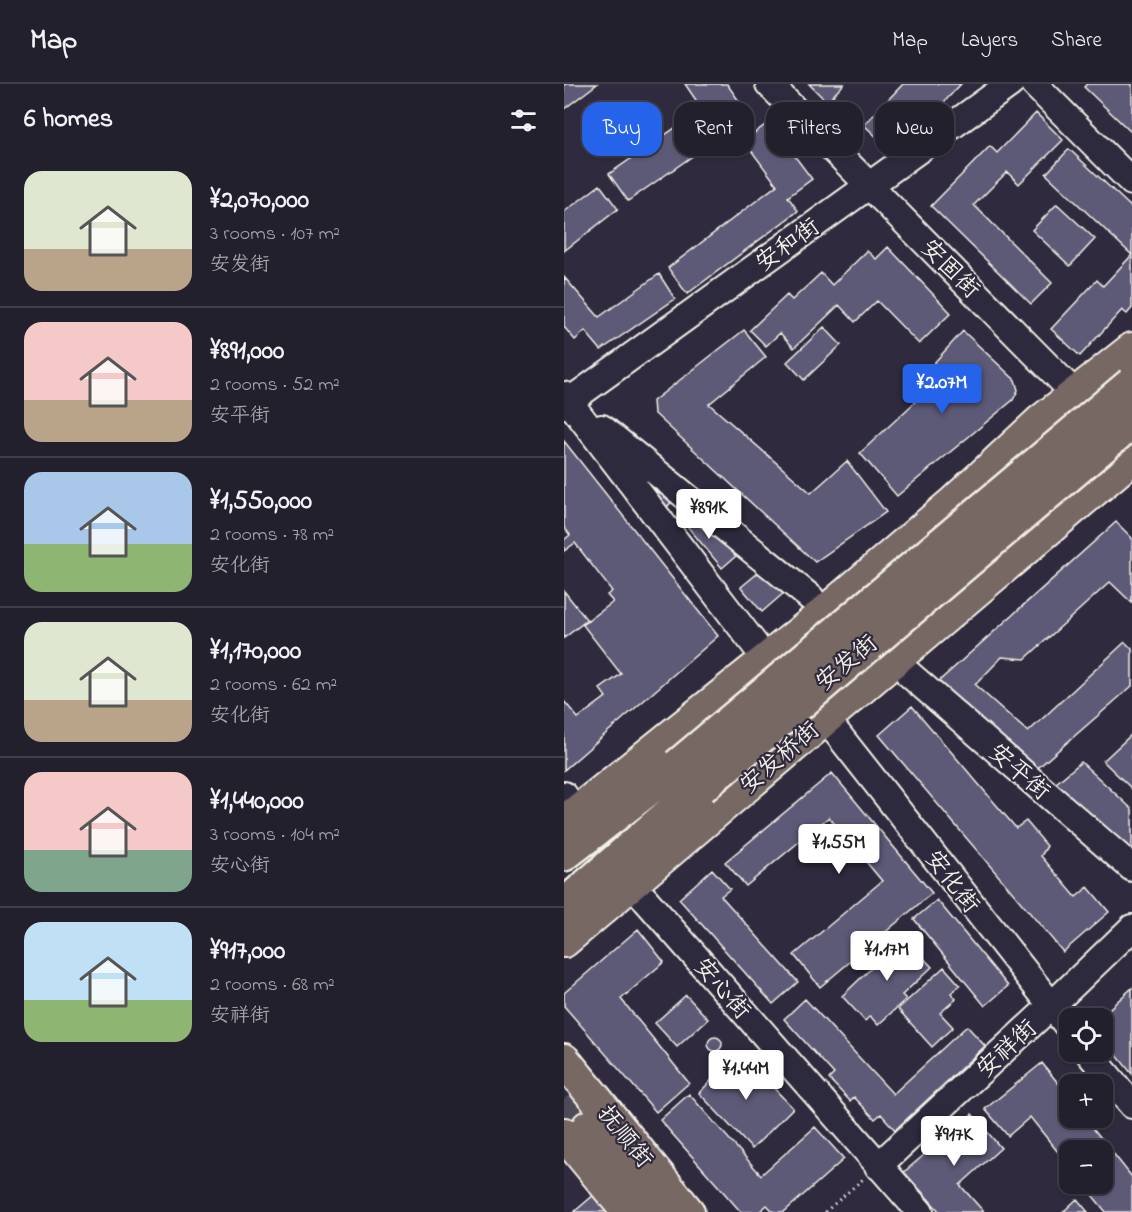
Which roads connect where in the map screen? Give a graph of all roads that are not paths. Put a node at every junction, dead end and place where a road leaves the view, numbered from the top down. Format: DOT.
graph roads {
  1 [pos="769,84"];
  2 [pos="1010,84"];
  3 [pos="1034,84"];
  4 [pos="1132,182"];
  5 [pos="868,185"];
  6 [pos="1132,349"];
  7 [pos="1132,384"];
  8 [pos="1075,393"];
  9 [pos="566,400"];
  10 [pos="1132,421"];
  11 [pos="1132,456"];
  12 [pos="814,609"];
  13 [pos="754,645"];
  14 [pos="909,674"];
  15 [pos="866,683"];
  16 [pos="837,733"];
  17 [pos="690,776"];
  18 [pos="565,805"];
  19 [pos="564,854"];
  20 [pos="1132,868"];
  21 [pos="645,899"];
  22 [pos="564,906"];
  23 [pos="1132,928"];
  24 [pos="564,941"];
  25 [pos="1051,1006"];
  26 [pos="1059,1016"];
  27 [pos="564,1060"];
  28 [pos="1096,1062"];
  29 [pos="1132,1105"];
  30 [pos="576,1130"];
  31 [pos="878,1166"];
  32 [pos="628,1212"];
  33 [pos="660,1212"];
  34 [pos="688,1212"];
  35 [pos="920,1212"];
  1 -- 5 [label="street, 安固街"];
  2 -- 5 [label="street, 安和街"];
  3 -- 4 [label="street"];
  5 -- 8 [label="street, 安固街"];
  5 -- 9 [label="street, 安和街"];
  6 -- 8 [label="main road"];
  7 -- 17 [label="highway, 安发街, bridge"];
  8 -- 11 [label="street, 安固街"];
  8 -- 12 [label="main road"];
  9 -- 12 [label="street"];
  9 -- 13 [label="street"];
  10 -- 17 [label="highway, 安发街, bridge"];
  11 -- 14 [label="main road, 安发街"];
  11 -- 15 [label="main road, 安发桥街"];
  12 -- 13 [label="main road"];
  12 -- 17 [label="highway"];
  12 -- 18 [label="main road"];
  13 -- 18 [label="main road"];
  14 -- 16 [label="main road, 安发街"];
  14 -- 20 [label="street, 安平街"];
  15 -- 17 [label="highway"];
  15 -- 24 [label="main road, 安发桥街"];
  16 -- 21 [label="main road, 安发街"];
  16 -- 25 [label="street, 安化街"];
  17 -- 19 [label="highway, 安发街"];
  17 -- 22 [label="highway, 安发街"];
  21 -- 31 [label="street, 安心街"];
  23 -- 25 [label="street, 安祥街"];
  25 -- 26 [label="street, 安化街"];
  25 -- 31 [label="street, 安祥街"];
  27 -- 34 [label="main road, 抚顺街"];
  28 -- 29 [label="street"];
  30 -- 32 [label="main road, 抚顺街"];
  30 -- 33 [label="main road, 抚顺街"];
  31 -- 35 [label="street, 安心街"];
}
